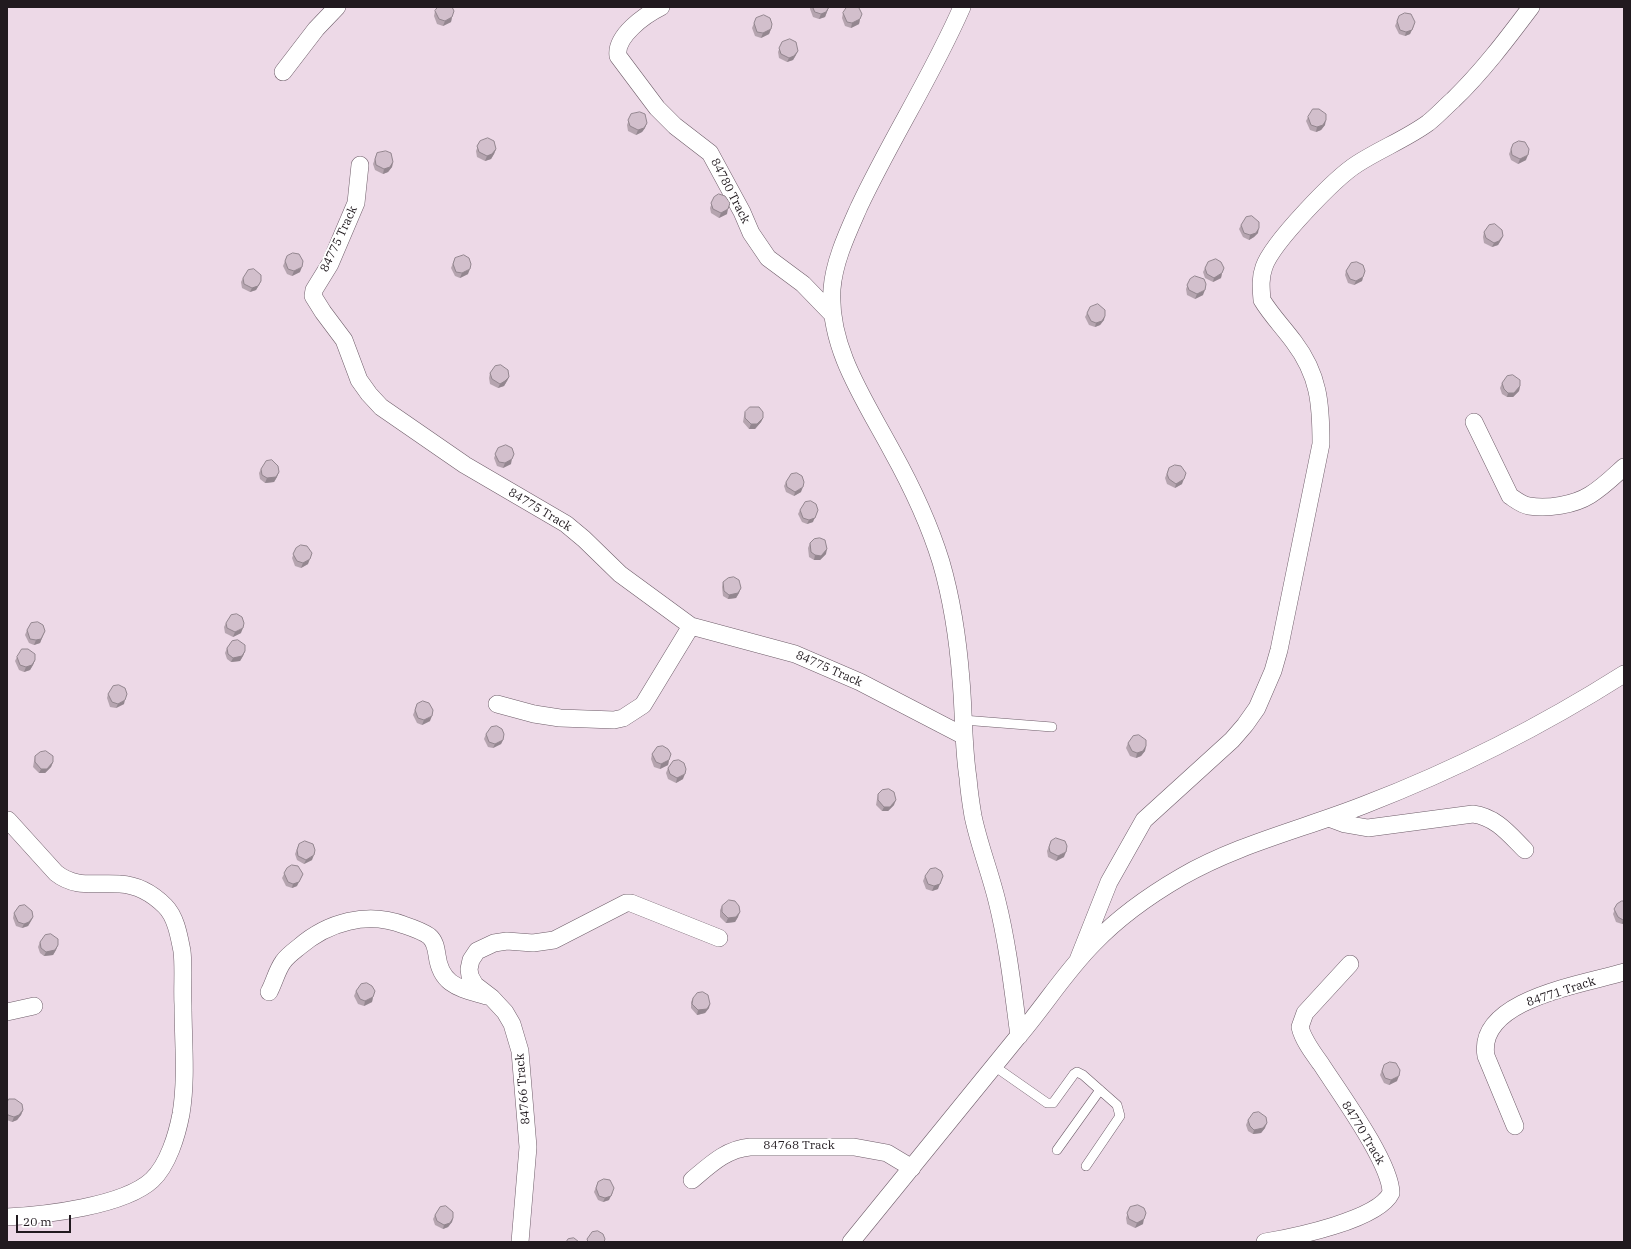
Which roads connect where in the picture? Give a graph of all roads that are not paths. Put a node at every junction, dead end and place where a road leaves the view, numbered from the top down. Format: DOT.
graph roads {
  1 [pos="337,7"];
  2 [pos="661,7"];
  3 [pos="962,7"];
  4 [pos="1531,7"];
  5 [pos="283,72"];
  6 [pos="360,165"];
  7 [pos="833,315"];
  8 [pos="1474,422"];
  9 [pos="1624,467"];
  10 [pos="691,626"];
  11 [pos="1624,674"];
  12 [pos="497,704"];
  13 [pos="1052,727"];
  14 [pos="963,728"];
  15 [pos="1329,818"];
  16 [pos="8,820"];
  17 [pos="1525,850"];
  18 [pos="719,938"];
  19 [pos="1078,960"];
  20 [pos="1350,964"];
  21 [pos="1624,972"];
  22 [pos="269,992"];
  23 [pos="492,998"];
  24 [pos="34,1006"];
  25 [pos="7,1012"];
  26 [pos="1019,1036"];
  27 [pos="994,1066"];
  28 [pos="1100,1090"];
  29 [pos="1515,1126"];
  30 [pos="1057,1150"];
  31 [pos="1086,1166"];
  32 [pos="912,1168"];
  33 [pos="692,1180"];
  34 [pos="7,1217"];
  35 [pos="520,1242"];
  36 [pos="851,1242"];
  37 [pos="1265,1242"];
  1 -- 5 [label="street"];
  2 -- 7 [label="street, 84780 Track"];
  3 -- 7 [label="street"];
  4 -- 19 [label="street"];
  6 -- 10 [label="street, 84775 Track"];
  7 -- 14 [label="street"];
  8 -- 9 [label="street"];
  10 -- 12 [label="street"];
  10 -- 14 [label="street, 84775 Track"];
  11 -- 15 [label="street"];
  13 -- 14 [label="lane"];
  14 -- 26 [label="street"];
  15 -- 17 [label="street"];
  15 -- 19 [label="street"];
  16 -- 34 [label="street"];
  18 -- 23 [label="street, 84766 Track"];
  19 -- 26 [label="street"];
  20 -- 37 [label="street, 84770 Track"];
  21 -- 29 [label="street, 84771 Track"];
  22 -- 23 [label="street"];
  23 -- 35 [label="street, 84766 Track"];
  24 -- 25 [label="street"];
  26 -- 27 [label="street"];
  27 -- 28 [label="lane"];
  27 -- 32 [label="street"];
  28 -- 30 [label="lane"];
  28 -- 31 [label="lane"];
  32 -- 33 [label="street, 84768 Track"];
  32 -- 36 [label="street"];
}
